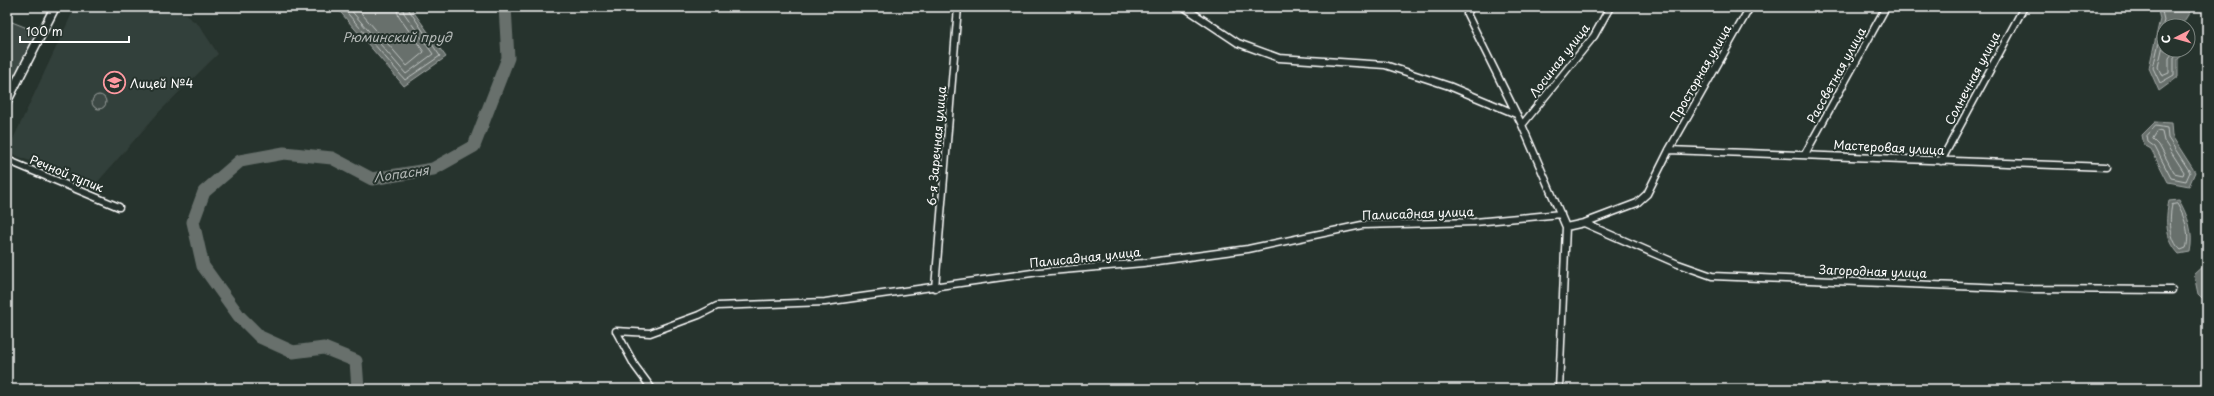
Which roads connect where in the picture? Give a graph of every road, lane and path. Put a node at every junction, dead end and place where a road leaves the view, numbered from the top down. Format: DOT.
graph roads {
  1 [pos="55,7"];
  2 [pos="958,7"];
  3 [pos="1184,7"];
  4 [pos="1471,7"];
  5 [pos="1610,7"];
  6 [pos="1750,7"];
  7 [pos="1886,7"];
  8 [pos="2024,7"];
  9 [pos="7,101"];
  10 [pos="1516,114"];
  11 [pos="1522,125"];
  12 [pos="1669,150"];
  13 [pos="1805,154"];
  14 [pos="7,160"];
  15 [pos="1941,160"];
  16 [pos="2107,166"];
  17 [pos="119,207"];
  18 [pos="1561,214"];
  19 [pos="1584,223"];
  20 [pos="1566,227"];
  21 [pos="935,288"];
  22 [pos="2172,290"];
  23 [pos="652,389"];
  24 [pos="1560,389"];
  1 -- 9 [label="street"];
  2 -- 21 [label="street, 6-я Заречная улица"];
  3 -- 10 [label="street"];
  4 -- 10 [label="street"];
  5 -- 11 [label="street, Лосиная улица"];
  6 -- 12 [label="street, Просторная улица"];
  7 -- 13 [label="street, Рассветная улица"];
  8 -- 15 [label="street, Солнечная улица"];
  10 -- 11 [label="street"];
  11 -- 18 [label="street"];
  12 -- 13 [label="street, Мастеровая улица"];
  12 -- 19 [label="street, Просторная улица"];
  13 -- 15 [label="street, Мастеровая улица"];
  14 -- 17 [label="street, Речной тупик"];
  15 -- 16 [label="street, Мастеровая улица"];
  18 -- 20 [label="street"];
  18 -- 21 [label="street, Палисадная улица"];
  19 -- 20 [label="street, Просторная улица"];
  19 -- 22 [label="street, Загородная улица"];
  20 -- 24 [label="street"];
  21 -- 23 [label="street, Палисадная улица"];
}
